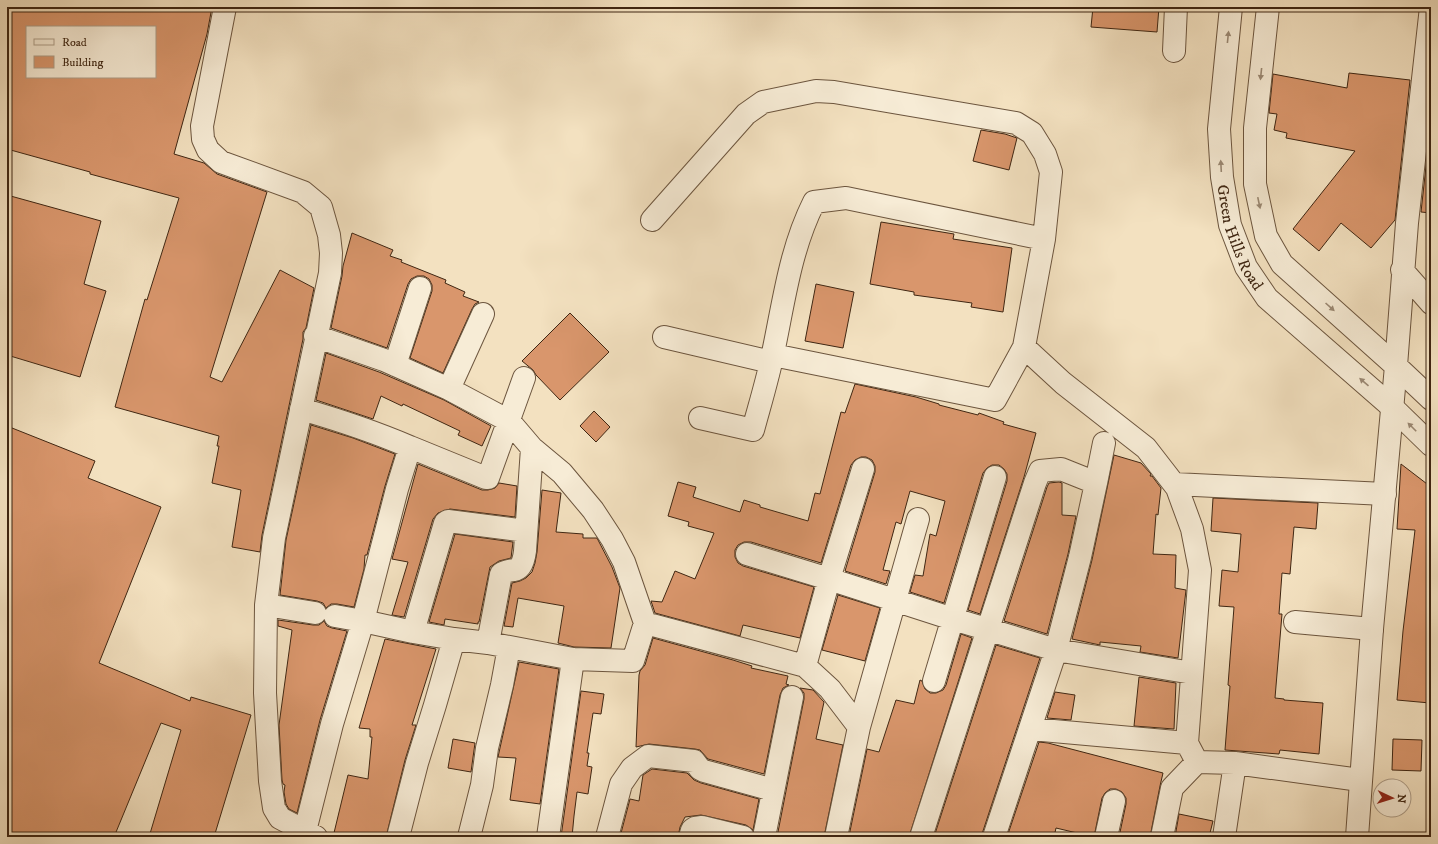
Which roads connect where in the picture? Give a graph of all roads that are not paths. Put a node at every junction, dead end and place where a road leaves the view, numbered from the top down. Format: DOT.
graph roads {
  1 [pos="225,7"];
  2 [pos="1176,7"];
  3 [pos="1231,7"];
  4 [pos="1268,7"];
  5 [pos="1431,7"];
  6 [pos="1174,51"];
  7 [pos="652,220"];
  8 [pos="1044,239"];
  9 [pos="1402,270"];
  10 [pos="420,288"];
  11 [pos="1431,303"];
  12 [pos="483,314"];
  13 [pos="316,336"];
  14 [pos="664,337"];
  15 [pos="1024,347"];
  16 [pos="772,358"];
  17 [pos="395,365"];
  18 [pos="1396,366"];
  19 [pos="524,378"];
  20 [pos="449,388"];
  21 [pos="1431,399"];
  22 [pos="1393,408"];
  23 [pos="301,409"];
  24 [pos="700,418"];
  25 [pos="509,421"];
  26 [pos="1106,433"];
  27 [pos="1431,445"];
  28 [pos="410,447"];
  29 [pos="532,448"];
  30 [pos="863,469"];
  31 [pos="994,477"];
  32 [pos="1096,483"];
  33 [pos="1174,484"];
  34 [pos="1385,494"];
  35 [pos="918,519"];
  36 [pos="526,531"];
  37 [pos="747,554"];
  38 [pos="829,579"];
  39 [pos="895,600"];
  40 [pos="266,605"];
  41 [pos="953,619"];
  42 [pos="363,621"];
  43 [pos="1294,622"];
  44 [pos="645,623"];
  45 [pos="1372,629"];
  46 [pos="987,630"];
  47 [pos="413,632"];
  48 [pos="454,639"];
  49 [pos="488,643"];
  50 [pos="509,647"];
  51 [pos="1056,650"];
  52 [pos="573,659"];
  53 [pos="805,666"];
  54 [pos="1192,673"];
  55 [pos="934,681"];
  56 [pos="792,697"];
  57 [pos="859,727"];
  58 [pos="1031,729"];
  59 [pos="1192,753"];
  60 [pos="1235,763"];
  61 [pos="1360,780"];
  62 [pos="772,790"];
  63 [pos="1114,801"];
  64 [pos="310,834"];
  65 [pos="398,837"];
  66 [pos="469,837"];
  67 [pos="548,837"];
  68 [pos="607,837"];
  69 [pos="690,837"];
  70 [pos="743,837"];
  71 [pos="764,837"];
  72 [pos="836,837"];
  73 [pos="921,837"];
  74 [pos="994,837"];
  75 [pos="1106,837"];
  76 [pos="1162,837"];
  77 [pos="1224,837"];
  78 [pos="1357,837"];
  1 -- 13 [label="street"];
  2 -- 6 [label="street"];
  22 -- 3 [label="street, Green Hills Road, one-way"];
  4 -- 18 [label="street, Green Hills Road, one-way"];
  5 -- 9 [label="street"];
  7 -- 8 [label="street"];
  8 -- 15 [label="street"];
  8 -- 16 [label="street"];
  9 -- 11 [label="street"];
  9 -- 18 [label="street"];
  10 -- 17 [label="street"];
  12 -- 20 [label="street"];
  13 -- 17 [label="street"];
  13 -- 23 [label="street"];
  14 -- 16 [label="street"];
  15 -- 16 [label="street"];
  15 -- 26 [label="street"];
  16 -- 24 [label="street"];
  17 -- 20 [label="street"];
  18 -- 21 [label="street, Green Hills Road"];
  18 -- 22 [label="street"];
  19 -- 25 [label="street"];
  20 -- 25 [label="street"];
  27 -- 22 [label="street, Green Hills Road, one-way"];
  22 -- 34 [label="street"];
  23 -- 28 [label="street"];
  23 -- 40 [label="street"];
  25 -- 28 [label="street"];
  25 -- 29 [label="street"];
  26 -- 32 [label="street"];
  26 -- 33 [label="street"];
  28 -- 42 [label="street"];
  29 -- 36 [label="street"];
  29 -- 44 [label="street"];
  30 -- 38 [label="street"];
  31 -- 41 [label="street"];
  32 -- 46 [label="street"];
  32 -- 51 [label="street"];
  33 -- 34 [label="street"];
  33 -- 54 [label="street"];
  34 -- 45 [label="street"];
  35 -- 39 [label="street"];
  36 -- 47 [label="street"];
  36 -- 49 [label="street"];
  37 -- 38 [label="street"];
  38 -- 39 [label="street"];
  38 -- 53 [label="street"];
  39 -- 41 [label="street"];
  39 -- 57 [label="street"];
  40 -- 42 [label="street"];
  40 -- 64 [label="street"];
  41 -- 46 [label="street"];
  41 -- 55 [label="street"];
  42 -- 47 [label="street"];
  42 -- 64 [label="street"];
  43 -- 45 [label="street"];
  44 -- 52 [label="street"];
  44 -- 53 [label="street"];
  45 -- 61 [label="street"];
  46 -- 51 [label="street"];
  46 -- 73 [label="street"];
  47 -- 48 [label="street"];
  48 -- 49 [label="street"];
  48 -- 65 [label="street"];
  49 -- 50 [label="street"];
  50 -- 52 [label="street"];
  50 -- 66 [label="street"];
  51 -- 54 [label="street"];
  51 -- 58 [label="street"];
  52 -- 67 [label="street"];
  53 -- 57 [label="street"];
  54 -- 59 [label="street"];
  56 -- 62 [label="street"];
  57 -- 72 [label="street"];
  58 -- 59 [label="street"];
  58 -- 74 [label="street"];
  59 -- 60 [label="street"];
  59 -- 76 [label="street"];
  60 -- 61 [label="street"];
  60 -- 77 [label="street"];
  61 -- 78 [label="street"];
  62 -- 68 [label="street"];
  62 -- 71 [label="street"];
  63 -- 75 [label="street"];
  69 -- 70 [label="street"];
}
